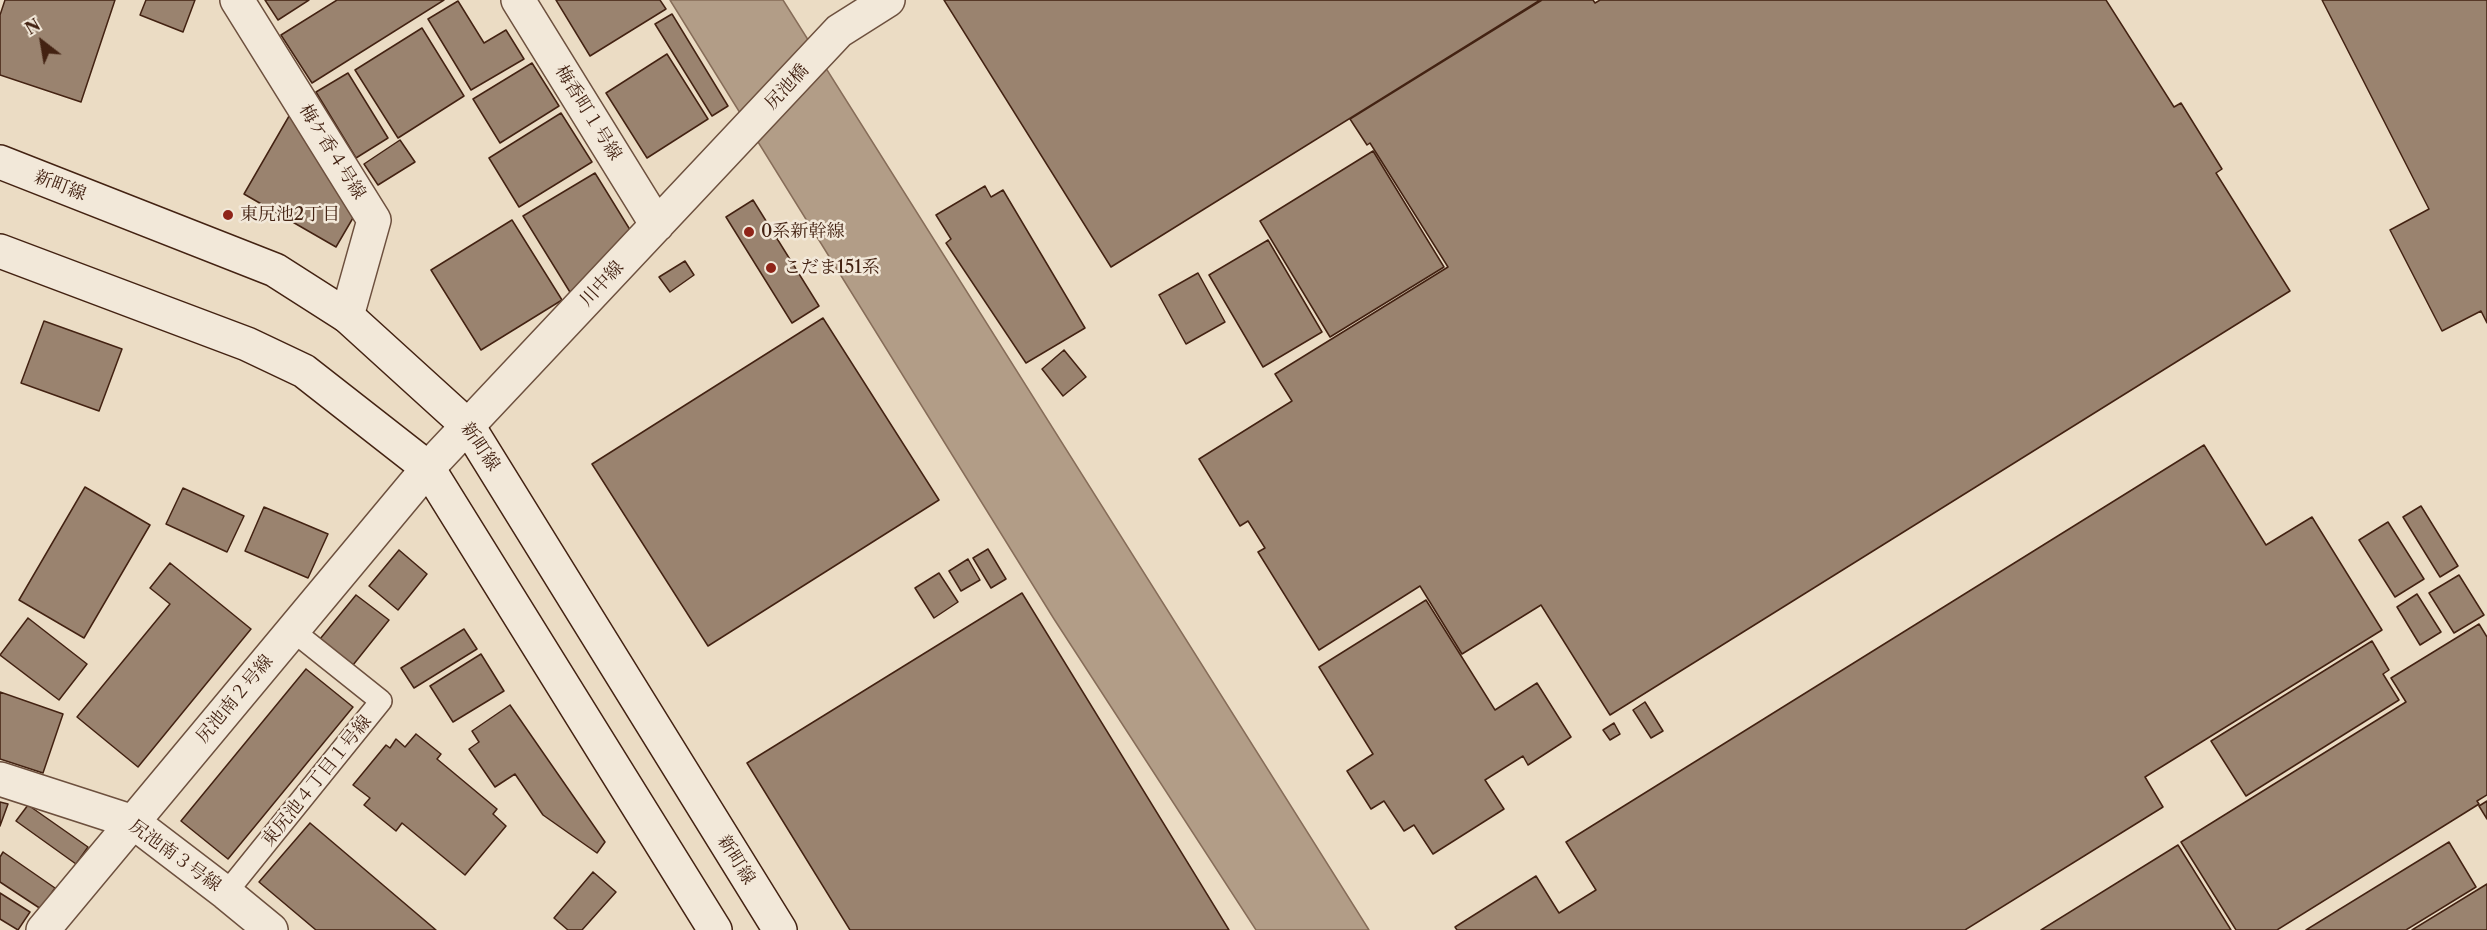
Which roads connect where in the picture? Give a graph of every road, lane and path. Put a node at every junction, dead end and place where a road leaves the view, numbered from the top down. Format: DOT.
graph roads {
  1 [pos="237,0"];
  2 [pos="518,0"];
  3 [pos="888,0"];
  4 [pos="735,143"];
  5 [pos="0,162"];
  6 [pos="657,225"];
  7 [pos="0,251"];
  8 [pos="347,316"];
  9 [pos="468,426"];
  10 [pos="428,468"];
  11 [pos="292,630"];
  12 [pos="0,779"];
  13 [pos="133,822"];
  14 [pos="226,893"];
  15 [pos="43,930"];
  16 [pos="271,930"];
  17 [pos="715,930"];
  18 [pos="780,930"];
  1 -- 8 [label="street, 梅ケ香４号線"];
  2 -- 6 [label="street, 梅香町１号線"];
  3 -- 4 [label="street, 尻池橋"];
  4 -- 6 [label="street, 川中線"];
  5 -- 8 [label="street, 新町線"];
  6 -- 9 [label="street, 川中線"];
  7 -- 10 [label="street"];
  8 -- 9 [label="street, 新町線"];
  9 -- 10 [label="street, 川中線"];
  9 -- 18 [label="street, 新町線"];
  10 -- 11 [label="street, 尻池南２号線"];
  10 -- 17 [label="street"];
  11 -- 13 [label="street, 尻池南２号線"];
  11 -- 14 [label="lane, 東尻池４丁目１号線"];
  12 -- 13 [label="street, 尻池南３号線"];
  13 -- 14 [label="street, 尻池南３号線"];
  13 -- 15 [label="street, 尻池南２号線"];
  14 -- 16 [label="street, 尻池南３号線"];
}
